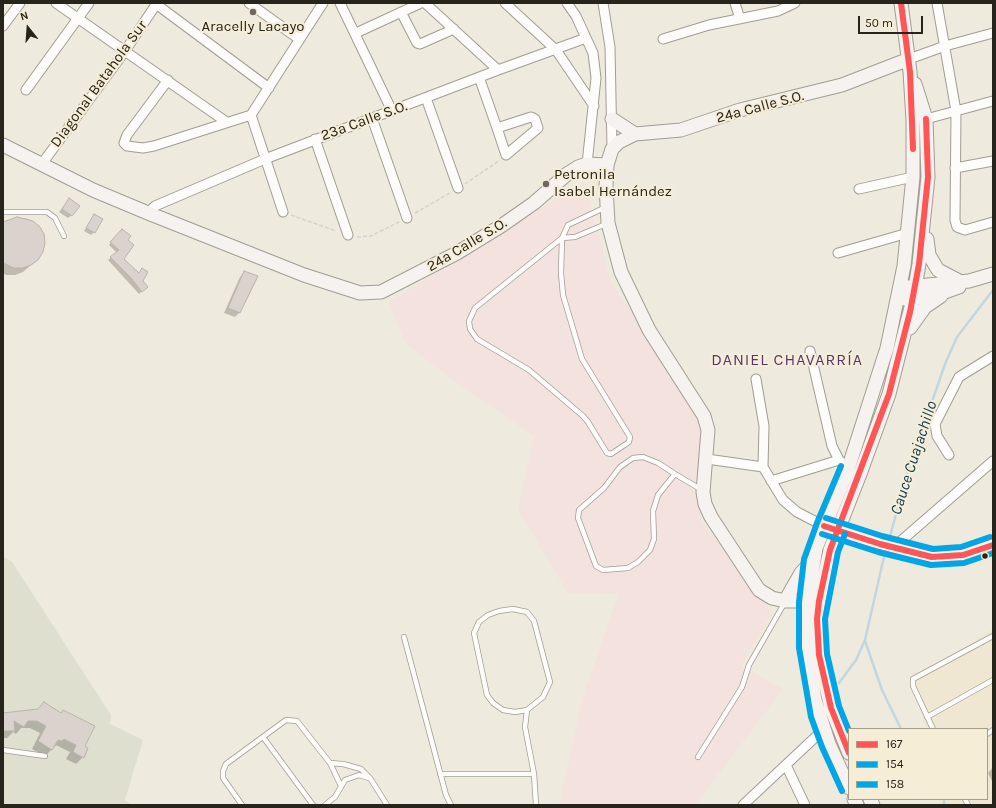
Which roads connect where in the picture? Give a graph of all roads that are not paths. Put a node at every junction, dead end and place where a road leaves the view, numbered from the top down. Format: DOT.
graph roads {
  1 [pos="8,3"];
  2 [pos="56,3"];
  3 [pos="89,3"];
  4 [pos="249,3"];
  5 [pos="323,3"];
  6 [pos="340,3"];
  7 [pos="421,3"];
  8 [pos="425,3"];
  9 [pos="505,3"];
  10 [pos="567,3"];
  11 [pos="603,3"];
  12 [pos="735,3"];
  13 [pos="795,3"];
  14 [pos="900,3"];
  15 [pos="937,3"];
  16 [pos="156,4"];
  17 [pos="18,6"];
  18 [pos="401,12"];
  19 [pos="78,18"];
  20 [pos="740,19"];
  21 [pos="3,26"];
  22 [pos="454,28"];
  23 [pos="356,33"];
  24 [pos="993,33"];
  25 [pos="586,38"];
  26 [pos="299,39"];
  27 [pos="663,39"];
  28 [pos="945,46"];
  29 [pos="125,50"];
  30 [pos="556,50"];
  31 [pos="910,66"];
  32 [pos="498,70"];
  33 [pos="479,77"];
  34 [pos="168,80"];
  35 [pos="269,88"];
  36 [pos="26,90"];
  37 [pos="426,98"];
  38 [pos="993,101"];
  39 [pos="594,106"];
  40 [pos="392,111"];
  41 [pos="956,111"];
  42 [pos="250,115"];
  43 [pos="372,118"];
  44 [pos="612,119"];
  45 [pos="926,119"];
  46 [pos="225,121"];
  47 [pos="497,128"];
  48 [pos="635,134"];
  49 [pos="315,139"];
  50 [pos="3,145"];
  51 [pos="612,148"];
  52 [pos="265,159"];
  53 [pos="993,161"];
  54 [pos="587,164"];
  55 [pos="42,165"];
  56 [pos="607,165"];
  57 [pos="955,168"];
  58 [pos="913,177"];
  59 [pos="458,188"];
  60 [pos="858,189"];
  61 [pos="606,207"];
  62 [pos="3,212"];
  63 [pos="283,212"];
  64 [pos="148,213"];
  65 [pos="407,218"];
  66 [pos="924,222"];
  67 [pos="993,222"];
  68 [pos="608,223"];
  69 [pos="908,233"];
  70 [pos="348,235"];
  71 [pos="64,236"];
  72 [pos="562,238"];
  73 [pos="838,253"];
  74 [pos="993,274"];
  75 [pos="965,281"];
  76 [pos="947,292"];
  77 [pos="899,293"];
  78 [pos="914,293"];
  79 [pos="905,336"];
  80 [pos="810,351"];
  81 [pos="993,356"];
  82 [pos="756,379"];
  83 [pos="950,455"];
  84 [pos="707,459"];
  85 [pos="993,461"];
  86 [pos="843,465"];
  87 [pos="763,467"];
  88 [pos="675,474"];
  89 [pos="770,481"];
  90 [pos="704,492"];
  91 [pos="824,526"];
  92 [pos="837,531"];
  93 [pos="993,545"];
  94 [pos="889,546"];
  95 [pos="812,561"];
  96 [pos="785,601"];
  97 [pos="813,601"];
  98 [pos="993,636"];
  99 [pos="404,637"];
  100 [pos="993,680"];
  101 [pos="527,710"];
  102 [pos="927,716"];
  103 [pos="933,728"];
  104 [pos="824,729"];
  105 [pos="263,737"];
  106 [pos="3,750"];
  107 [pos="848,750"];
  108 [pos="46,756"];
  109 [pos="698,757"];
  110 [pos="330,763"];
  111 [pos="786,765"];
  112 [pos="440,774"];
  113 [pos="534,774"];
  114 [pos="370,778"];
  115 [pos="341,786"];
  116 [pos="848,786"];
  117 [pos="242,805"];
  118 [pos="313,805"];
  119 [pos="325,805"];
  120 [pos="387,805"];
  121 [pos="451,805"];
  122 [pos="536,805"];
  123 [pos="743,805"];
  124 [pos="805,805"];
  1 -- 17 [label="street"];
  2 -- 19 [label="street"];
  3 -- 19 [label="street"];
  4 -- 26 [label="street"];
  5 -- 26 [label="street"];
  6 -- 23 [label="street"];
  7 -- 18 [label="street"];
  8 -- 22 [label="street"];
  9 -- 30 [label="street"];
  10 -- 25 [label="street"];
  11 -- 44 [label="street"];
  12 -- 20 [label="street"];
  13 -- 20 [label="street"];
  14 -- 31 [label="street"];
  15 -- 28 [label="street"];
  16 -- 29 [label="street, Diagonal Batahola Sur"];
  16 -- 35 [label="street"];
  17 -- 21 [label="street"];
  18 -- 22 [label="street"];
  18 -- 23 [label="street"];
  19 -- 29 [label="street"];
  19 -- 36 [label="street"];
  20 -- 27 [label="street"];
  22 -- 32 [label="street"];
  23 -- 40 [label="street"];
  24 -- 28 [label="street"];
  25 -- 30 [label="street, 23a Calle S.O."];
  25 -- 39 [label="street"];
  26 -- 35 [label="street"];
  28 -- 31 [label="street"];
  28 -- 41 [label="street"];
  29 -- 34 [label="street"];
  29 -- 55 [label="street, Diagonal Batahola Sur"];
  30 -- 32 [label="street, 23a Calle S.O."];
  30 -- 39 [label="street"];
  31 -- 45 [label="street"];
  31 -- 48 [label="street, 24a Calle S.O."];
  31 -- 58 [label="street"];
  32 -- 33 [label="street, 23a Calle S.O."];
  33 -- 37 [label="street, 23a Calle S.O."];
  33 -- 47 [label="street"];
  34 -- 46 [label="street"];
  34 -- 46 [label="street"];
  35 -- 42 [label="street"];
  37 -- 40 [label="street, 23a Calle S.O."];
  37 -- 59 [label="street"];
  38 -- 41 [label="street"];
  39 -- 54 [label="street"];
  40 -- 43 [label="street, 23a Calle S.O."];
  41 -- 45 [label="street"];
  41 -- 57 [label="street"];
  42 -- 46 [label="street"];
  42 -- 52 [label="street"];
  43 -- 49 [label="street, 23a Calle S.O."];
  43 -- 65 [label="street"];
  44 -- 48 [label="street"];
  44 -- 51 [label="street"];
  45 -- 66 [label="street"];
  47 -- 47 [label="street"];
  48 -- 51 [label="street, 24a Calle S.O."];
  49 -- 52 [label="street, 23a Calle S.O."];
  49 -- 70 [label="street"];
  50 -- 55 [label="street"];
  51 -- 56 [label="street"];
  52 -- 63 [label="street"];
  52 -- 64 [label="street, 23a Calle S.O."];
  53 -- 57 [label="street"];
  54 -- 56 [label="street"];
  54 -- 64 [label="street, 24a Calle S.O."];
  55 -- 64 [label="street"];
  56 -- 61 [label="street"];
  57 -- 67 [label="street"];
  58 -- 60 [label="street"];
  58 -- 69 [label="street"];
  61 -- 68 [label="street"];
  61 -- 72 [label="lane"];
  62 -- 71 [label="lane"];
  66 -- 75 [label="street"];
  66 -- 78 [label="street"];
  68 -- 72 [label="lane"];
  68 -- 84 [label="street"];
  69 -- 73 [label="street"];
  69 -- 77 [label="street"];
  72 -- 72 [label="lane"];
  74 -- 75 [label="street"];
  75 -- 76 [label="street"];
  75 -- 78 [label="street"];
  76 -- 78 [label="street"];
  76 -- 79 [label="street"];
  77 -- 78 [label="street"];
  77 -- 86 [label="street"];
  78 -- 79 [label="street"];
  79 -- 92 [label="street"];
  80 -- 86 [label="street"];
  81 -- 83 [label="street"];
  82 -- 87 [label="street"];
  84 -- 87 [label="street"];
  84 -- 90 [label="street"];
  85 -- 94 [label="street"];
  86 -- 89 [label="street"];
  86 -- 91 [label="street"];
  87 -- 89 [label="street"];
  88 -- 88 [label="lane"];
  88 -- 90 [label="lane"];
  89 -- 91 [label="street"];
  90 -- 96 [label="street"];
  91 -- 92 [label="street"];
  91 -- 95 [label="street"];
  92 -- 94 [label="street"];
  92 -- 97 [label="street"];
  93 -- 94 [label="street"];
  95 -- 96 [label="street"];
  95 -- 97 [label="street"];
  96 -- 97 [label="street"];
  96 -- 109 [label="lane"];
  97 -- 104 [label="street"];
  97 -- 107 [label="street"];
  98 -- 102 [label="lane"];
  99 -- 112 [label="lane"];
  100 -- 102 [label="lane"];
  101 -- 101 [label="lane"];
  101 -- 113 [label="lane"];
  102 -- 103 [label="lane"];
  104 -- 111 [label="street"];
  104 -- 116 [label="street"];
  105 -- 110 [label="lane"];
  105 -- 117 [label="lane"];
  105 -- 118 [label="lane"];
  106 -- 108 [label="lane"];
  110 -- 114 [label="lane"];
  110 -- 115 [label="lane"];
  111 -- 123 [label="street"];
  111 -- 124 [label="street"];
  112 -- 113 [label="lane"];
  112 -- 121 [label="lane"];
  113 -- 122 [label="lane"];
  114 -- 115 [label="lane"];
  114 -- 120 [label="lane"];
  115 -- 119 [label="lane"];
}
